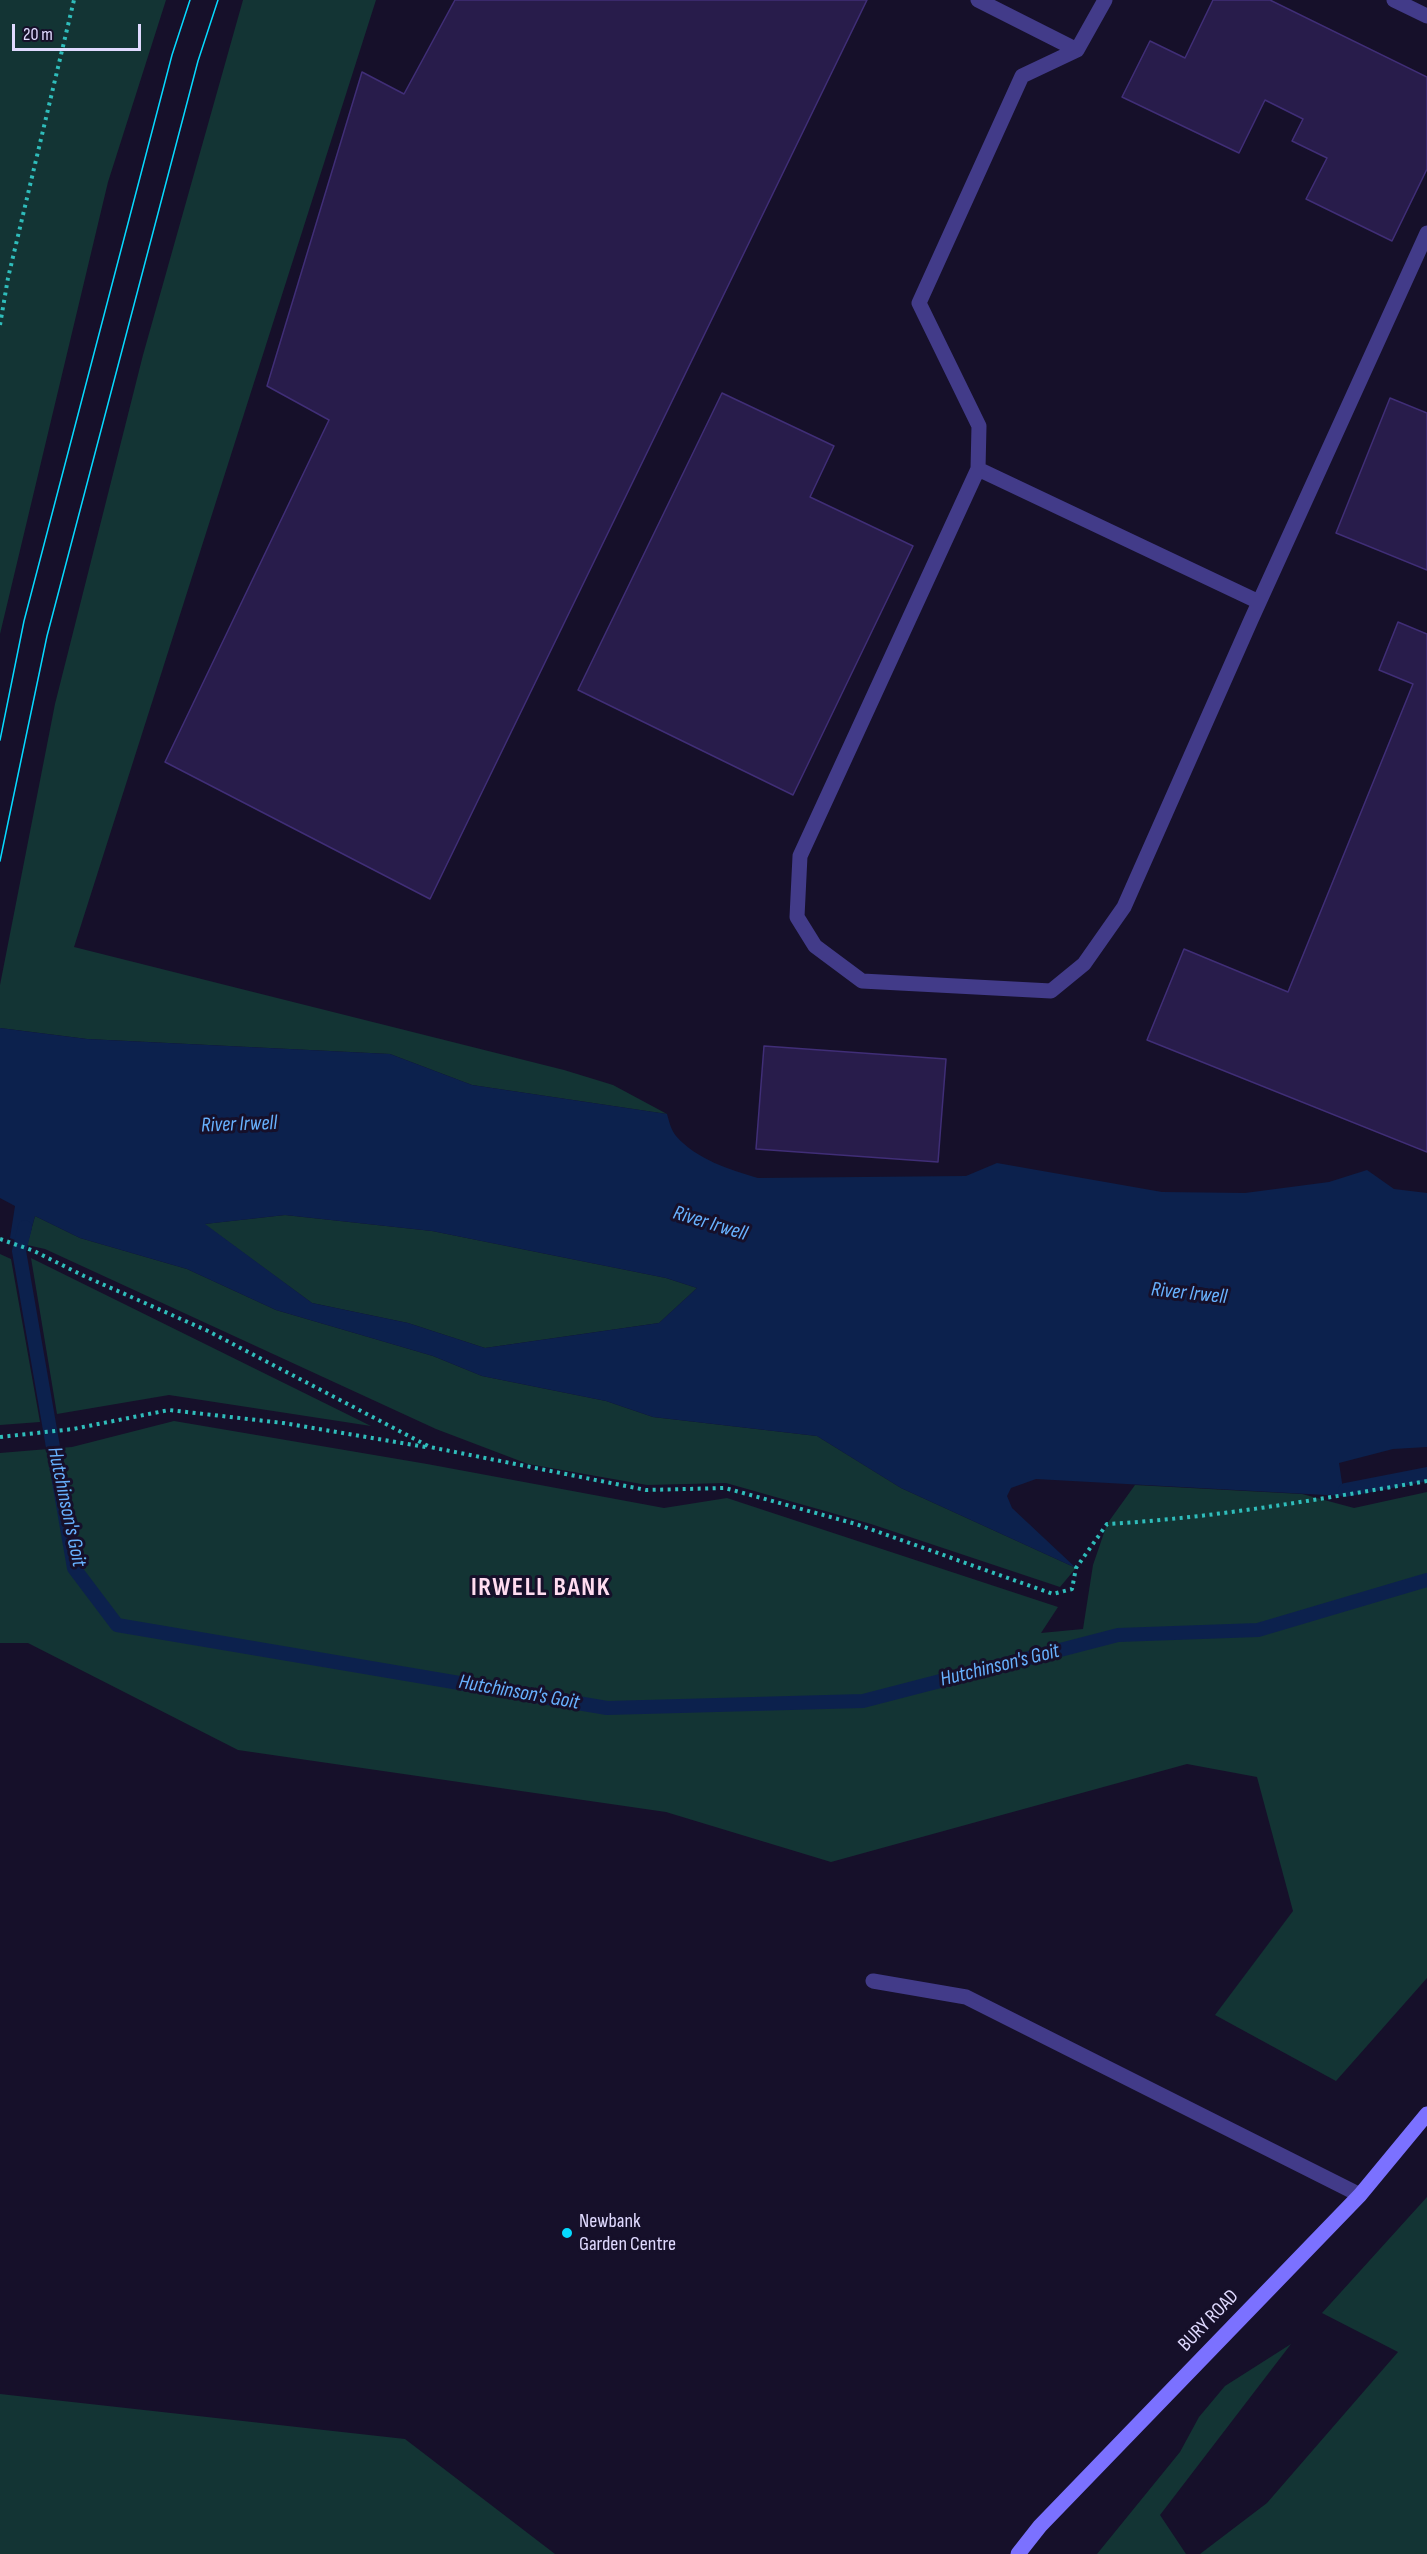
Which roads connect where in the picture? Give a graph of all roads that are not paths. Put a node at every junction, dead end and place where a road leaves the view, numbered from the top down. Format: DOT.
graph roads {
  1 [pos="978,0"];
  2 [pos="1105,0"];
  3 [pos="1394,0"];
  4 [pos="1427,16"];
  5 [pos="1077,50"];
  6 [pos="1427,233"];
  7 [pos="978,469"];
  8 [pos="1259,602"];
  9 [pos="873,1981"];
  10 [pos="1427,2114"];
  11 [pos="1360,2195"];
  12 [pos="1018,2554"];
  1 -- 5 [label="lane"];
  2 -- 5 [label="lane"];
  3 -- 4 [label="lane"];
  5 -- 7 [label="lane"];
  6 -- 8 [label="lane"];
  7 -- 8 [label="lane"];
  7 -- 8 [label="lane"];
  9 -- 11 [label="lane"];
  10 -- 11 [label="street, BURY ROAD"];
  11 -- 12 [label="street, BURY ROAD"];
}
